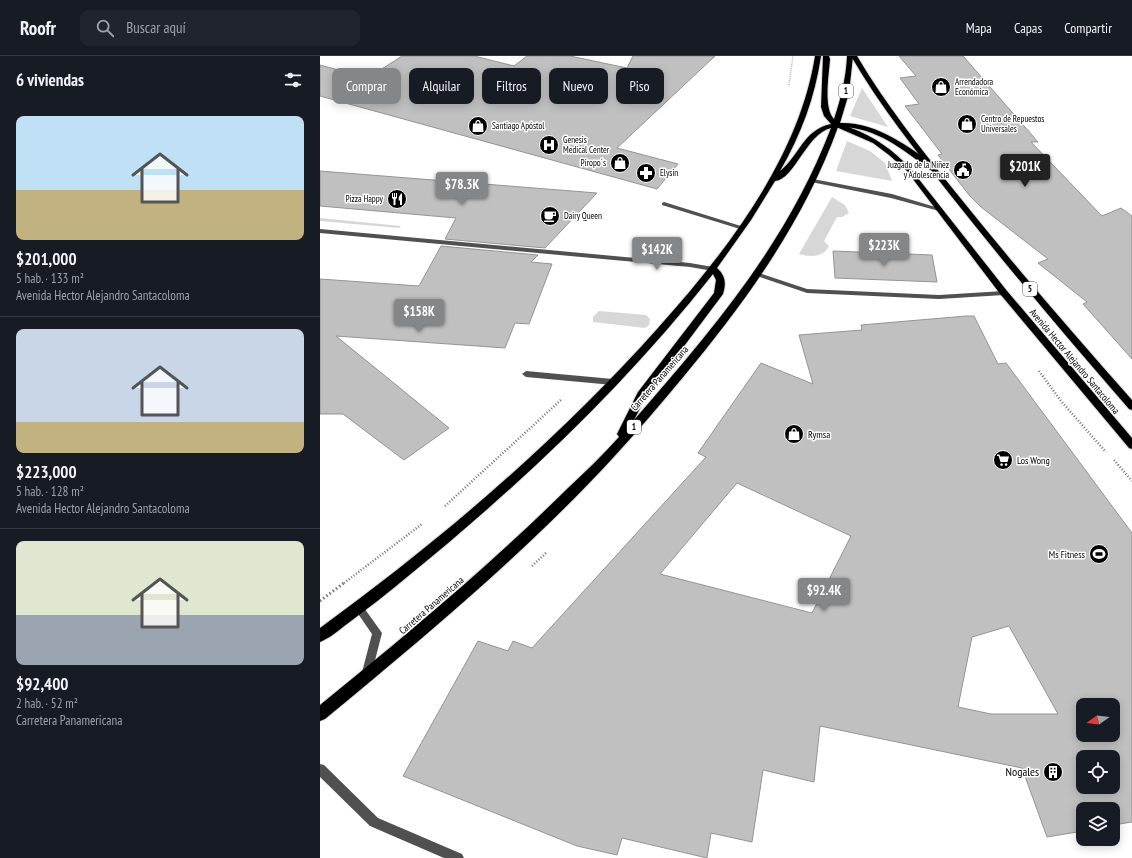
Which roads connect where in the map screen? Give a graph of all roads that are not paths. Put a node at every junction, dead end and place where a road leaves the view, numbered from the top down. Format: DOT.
graph roads {
  1 [pos="818,56"];
  2 [pos="826,56"];
  3 [pos="845,56"];
  4 [pos="850,56"];
  5 [pos="854,56"];
  6 [pos="850,66"];
  7 [pos="836,125"];
  8 [pos="932,168"];
  9 [pos="813,181"];
  10 [pos="770,184"];
  11 [pos="664,204"];
  12 [pos="939,209"];
  13 [pos="742,228"];
  14 [pos="320,231"];
  15 [pos="713,269"];
  16 [pos="759,275"];
  17 [pos="1004,293"];
  18 [pos="526,374"];
  19 [pos="614,382"];
  20 [pos="1132,406"];
  21 [pos="1132,445"];
  22 [pos="613,452"];
  23 [pos="359,608"];
  24 [pos="320,636"];
  25 [pos="366,677"];
  26 [pos="320,714"];
  27 [pos="320,769"];
  28 [pos="458,858"];
  1 -- 10 [label="highway"];
  2 -- 7 [label="highway"];
  3 -- 6 [label="highway"];
  4 -- 6 [label="highway, Carretera Panamericana / 1"];
  5 -- 8 [label="main road, Avenida Hector Alejandro Santacoloma / 5"];
  6 -- 7 [label="highway, Carretera Panamericana / 1"];
  7 -- 8 [label="highway"];
  7 -- 9 [label="highway, Carretera Panamericana / 1"];
  7 -- 10 [label="highway"];
  7 -- 12 [label="main road, Avenida Hector Alejandro Santacoloma / 5"];
  8 -- 20 [label="main road, Avenida Hector Alejandro Santacoloma / 5"];
  9 -- 12 [label="street"];
  9 -- 16 [label="highway, Carretera Panamericana / 1"];
  10 -- 13 [label="highway"];
  11 -- 13 [label="street"];
  12 -- 17 [label="main road, Avenida Hector Alejandro Santacoloma / 5"];
  13 -- 15 [label="highway"];
  14 -- 15 [label="street"];
  15 -- 19 [label="highway"];
  15 -- 22 [label="highway"];
  16 -- 17 [label="street"];
  16 -- 22 [label="highway, Carretera Panamericana / 1"];
  17 -- 21 [label="main road, Avenida Hector Alejandro Santacoloma / 5"];
  18 -- 19 [label="street"];
  19 -- 23 [label="highway"];
  22 -- 25 [label="highway, Carretera Panamericana / 1"];
  23 -- 24 [label="highway"];
  23 -- 25 [label="street"];
  25 -- 26 [label="highway, Carretera Panamericana / 1"];
  27 -- 28 [label="street"];
}
